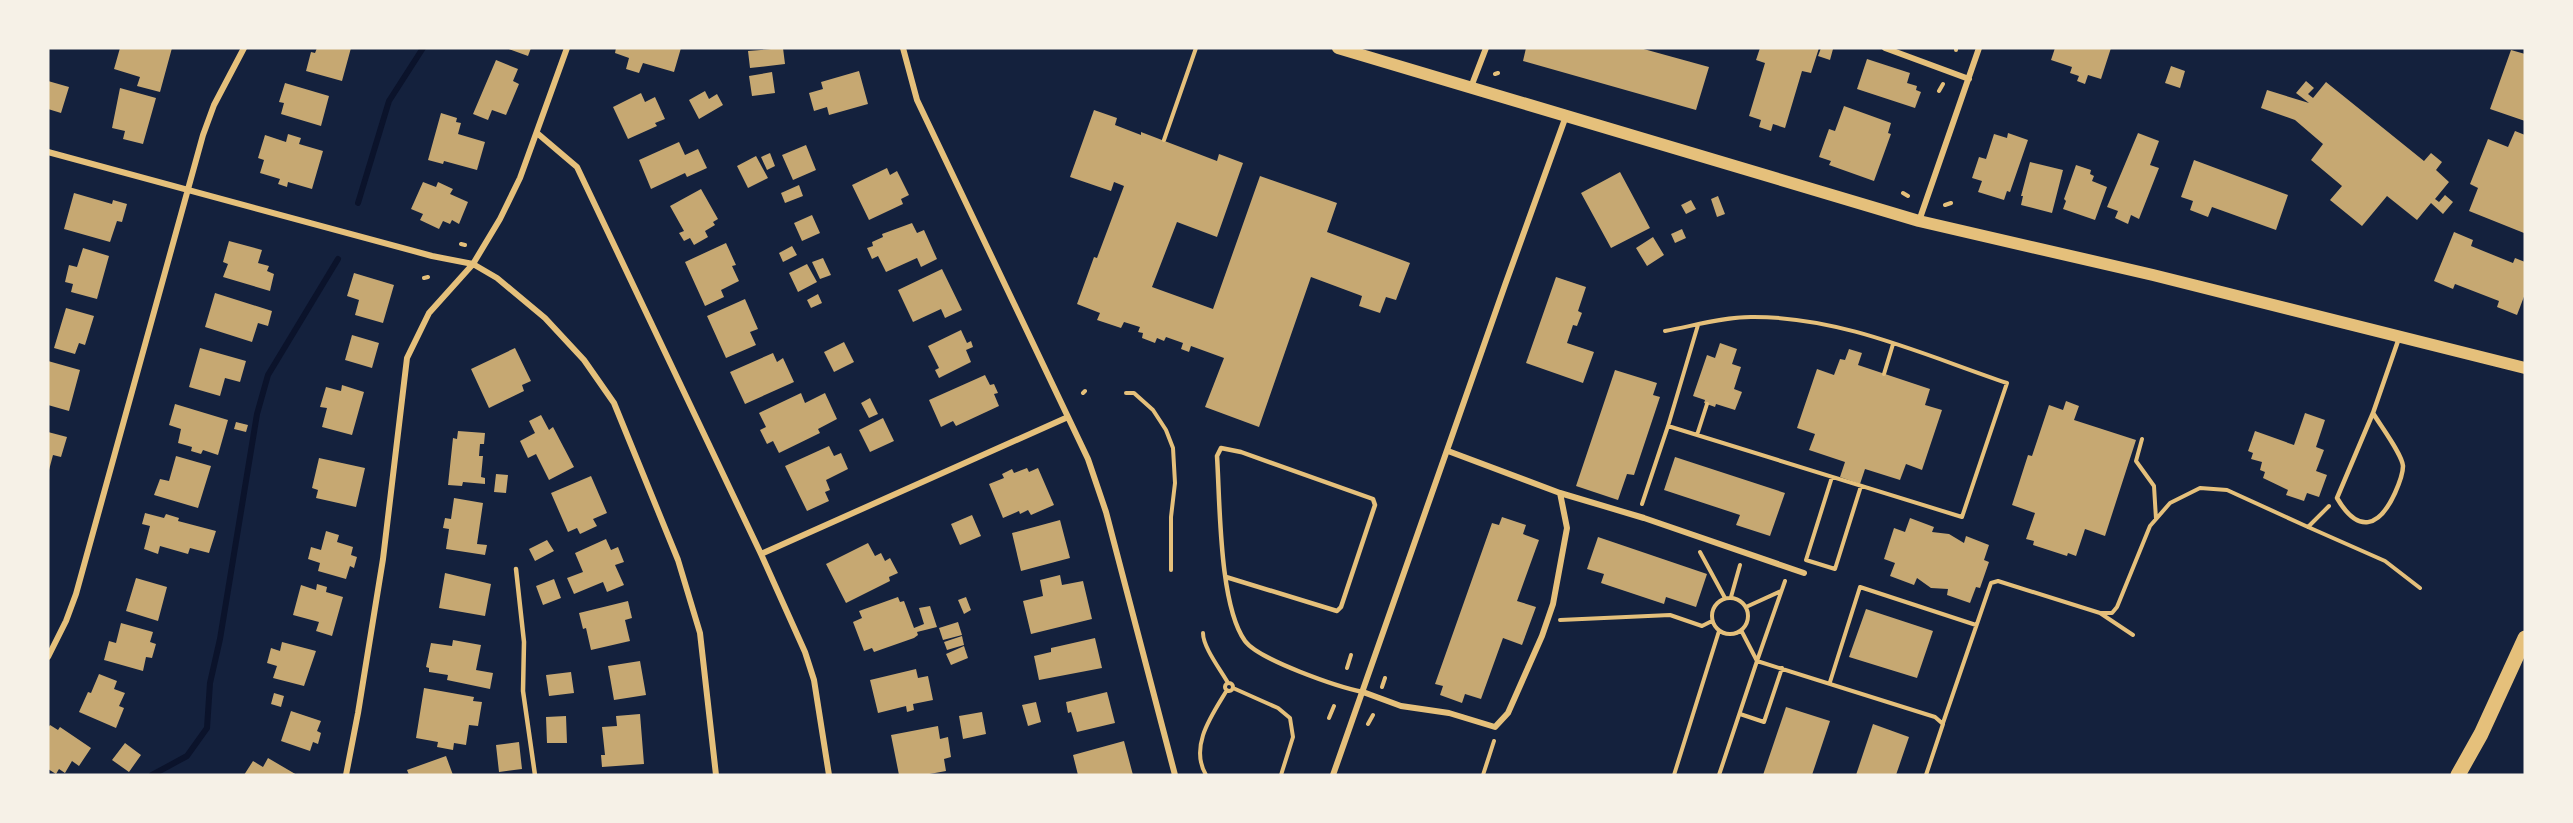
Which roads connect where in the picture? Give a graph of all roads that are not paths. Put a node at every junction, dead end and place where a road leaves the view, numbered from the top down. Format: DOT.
graph roads {
  1 [pos="244,48"];
  2 [pos="567,48"];
  3 [pos="903,48"];
  4 [pos="1338,48"];
  5 [pos="1486,48"];
  6 [pos="1885,48"];
  7 [pos="1979,48"];
  8 [pos="1969,79"];
  9 [pos="1471,87"];
  10 [pos="1566,116"];
  11 [pos="537,134"];
  12 [pos="48,152"];
  13 [pos="186,190"];
  14 [pos="1919,221"];
  15 [pos="473,264"];
  16 [pos="2400,336"];
  17 [pos="2525,368"];
  18 [pos="2373,413"];
  19 [pos="1068,417"];
  20 [pos="1448,451"];
  21 [pos="1560,493"];
  22 [pos="761,554"];
  23 [pos="516,569"];
  24 [pos="1804,573"];
  25 [pos="1226,577"];
  26 [pos="2525,638"];
  27 [pos="48,657"];
  28 [pos="1363,692"];
  29 [pos="346,775"];
  30 [pos="535,775"];
  31 [pos="716,775"];
  32 [pos="829,775"];
  33 [pos="1175,775"];
  34 [pos="1333,775"];
  35 [pos="2458,775"];
  1 -- 13 [label="street"];
  2 -- 11 [label="street"];
  3 -- 19 [label="street"];
  4 -- 9 [label="main road"];
  5 -- 9 [label="street"];
  6 -- 8 [label="street"];
  7 -- 8 [label="street"];
  8 -- 14 [label="street"];
  9 -- 10 [label="main road"];
  10 -- 14 [label="main road"];
  10 -- 20 [label="street"];
  11 -- 15 [label="street"];
  11 -- 22 [label="street"];
  12 -- 13 [label="street"];
  13 -- 15 [label="street"];
  13 -- 27 [label="street"];
  14 -- 16 [label="main road"];
  15 -- 29 [label="street"];
  15 -- 31 [label="street"];
  16 -- 17 [label="main road"];
  16 -- 18 [label="lane"];
  18 -- 18 [label="lane"];
  19 -- 22 [label="street"];
  19 -- 33 [label="street"];
  20 -- 21 [label="street"];
  20 -- 28 [label="street"];
  21 -- 24 [label="street"];
  21 -- 28 [label="street"];
  22 -- 32 [label="street"];
  23 -- 30 [label="lane"];
  25 -- 25 [label="lane"];
  25 -- 28 [label="lane"];
  26 -- 35 [label="main road"];
  28 -- 34 [label="street"];
}
